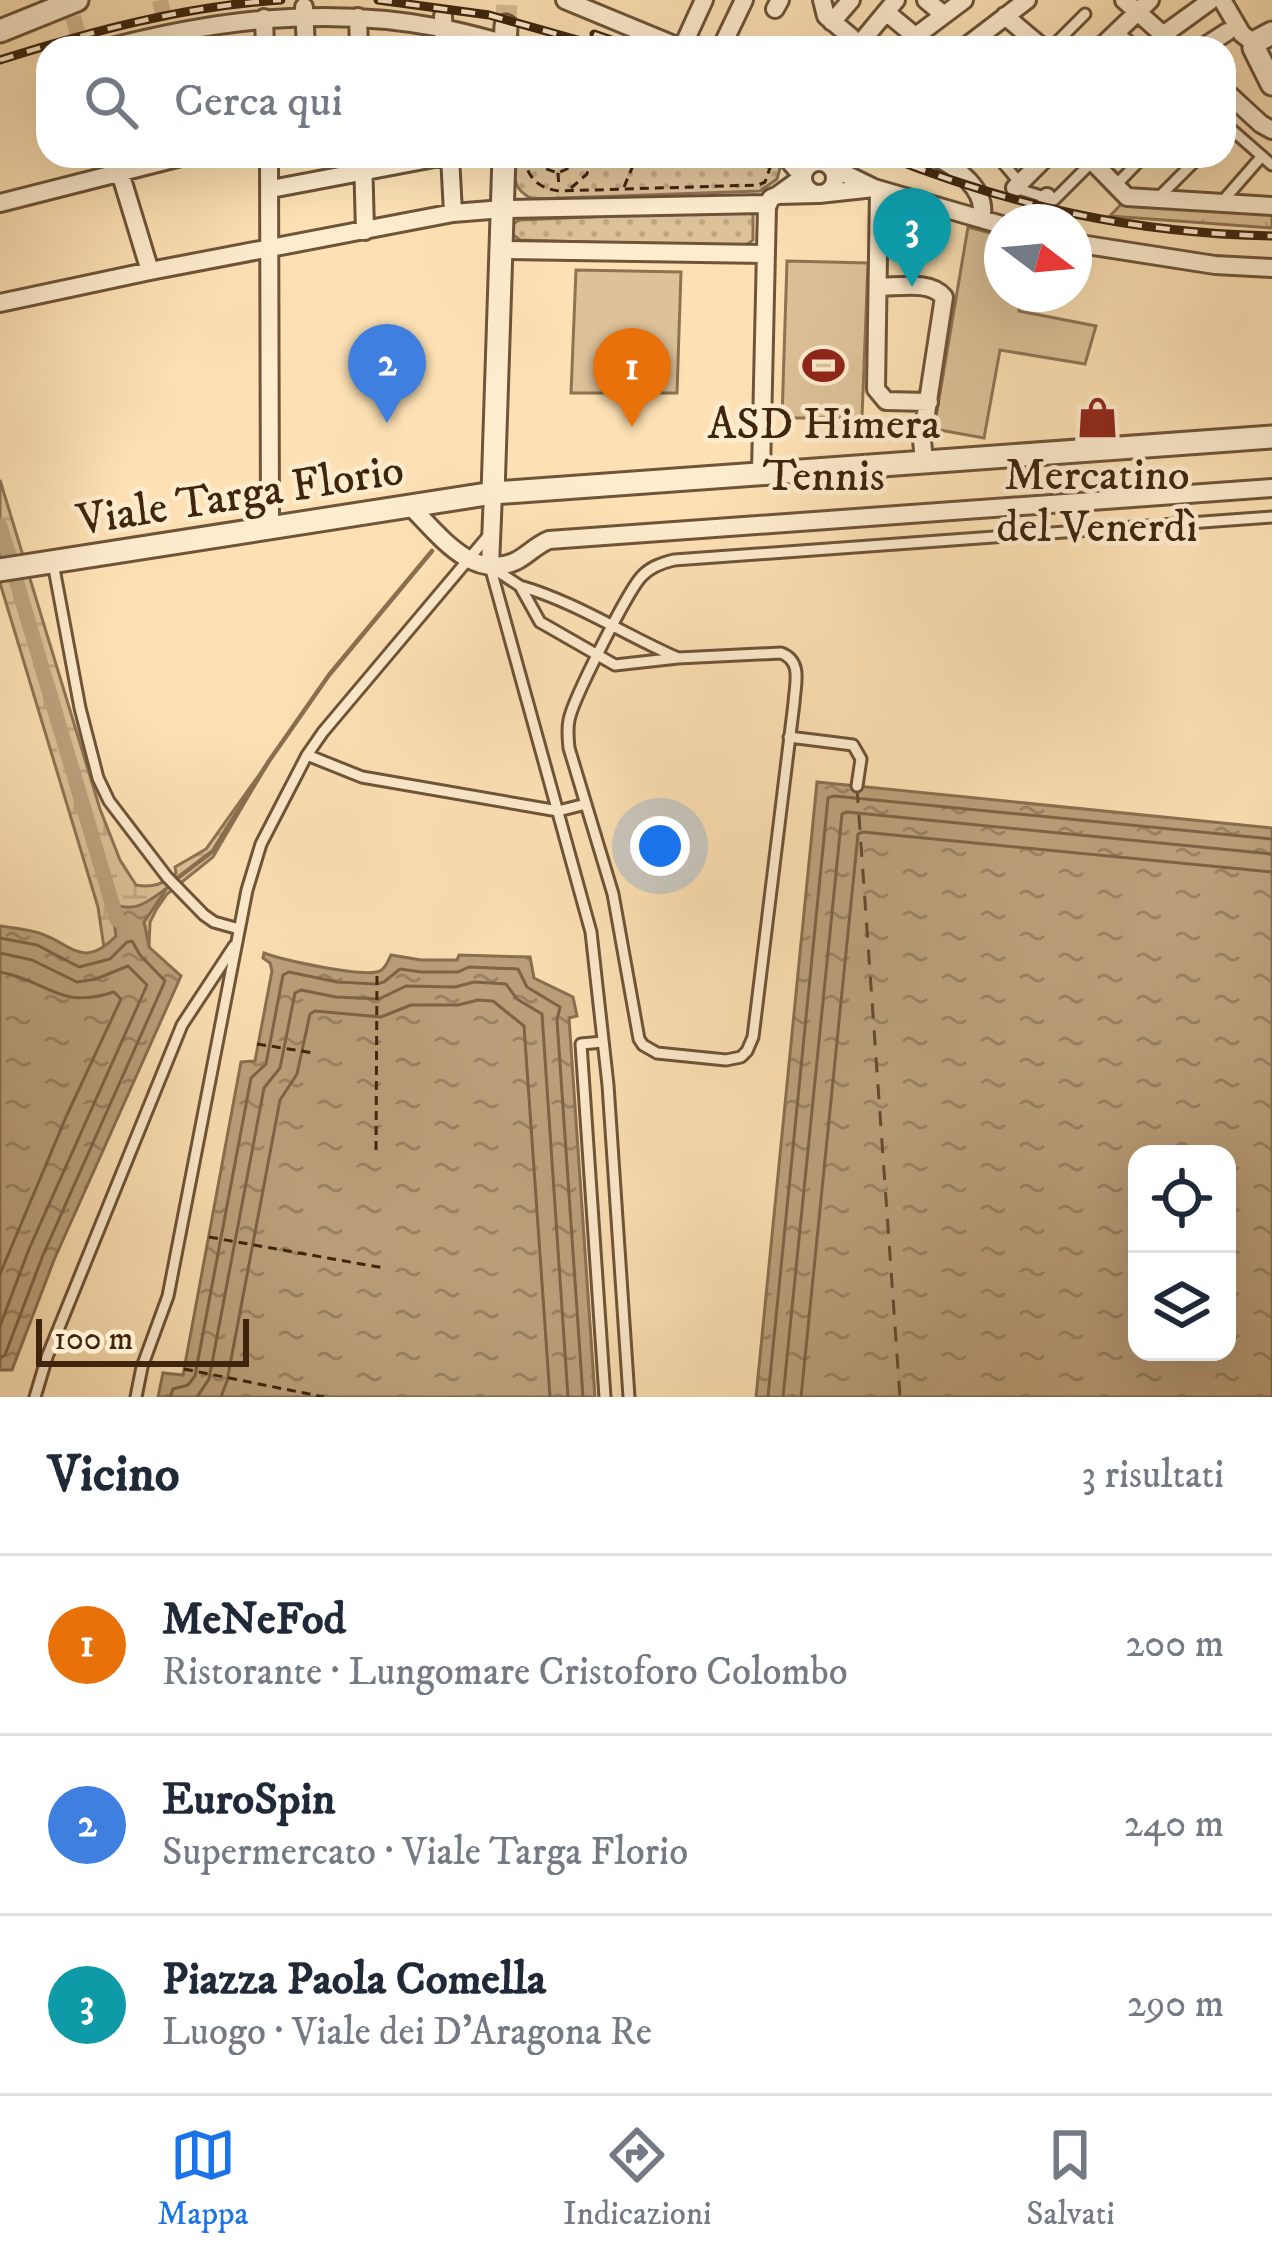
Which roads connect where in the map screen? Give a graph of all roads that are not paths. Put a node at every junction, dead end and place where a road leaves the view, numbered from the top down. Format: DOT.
graph roads {
  1 [pos="565,0"];
  2 [pos="704,0"];
  3 [pos="744,0"];
  4 [pos="851,0"];
  5 [pos="926,0"];
  6 [pos="964,0"];
  7 [pos="1027,0"];
  8 [pos="1222,0"];
  9 [pos="823,1"];
  10 [pos="1210,1"];
  11 [pos="74,4"];
  12 [pos="1136,4"];
  13 [pos="891,6"];
  14 [pos="602,8"];
  15 [pos="304,11"];
  16 [pos="1085,14"];
  17 [pos="944,15"];
  18 [pos="358,16"];
  19 [pos="1005,16"];
  20 [pos="264,18"];
  21 [pos="443,22"];
  22 [pos="832,22"];
  23 [pos="0,31"];
  24 [pos="1117,31"];
  25 [pos="1227,32"];
  26 [pos="168,35"];
  27 [pos="265,36"];
  28 [pos="305,36"];
  29 [pos="359,36"];
  30 [pos="444,36"];
  31 [pos="492,36"];
  32 [pos="657,36"];
  33 [pos="687,36"];
  34 [pos="727,36"];
  35 [pos="850,36"];
  36 [pos="867,36"];
  37 [pos="915,36"];
  38 [pos="983,36"];
  39 [pos="1031,36"];
  40 [pos="1060,36"];
  41 [pos="1112,36"];
  42 [pos="1123,36"];
  43 [pos="1155,36"];
  44 [pos="1164,36"];
  45 [pos="1221,36"];
  46 [pos="1263,39"];
  47 [pos="1272,84"];
  48 [pos="1236,101"];
  49 [pos="1272,130"];
  50 [pos="1236,136"];
  51 [pos="1262,156"];
  52 [pos="1272,165"];
  53 [pos="105,168"];
  54 [pos="118,168"];
  55 [pos="270,168"];
  56 [pos="348,168"];
  57 [pos="363,168"];
  58 [pos="449,168"];
  59 [pos="516,168"];
  60 [pos="795,168"];
  61 [pos="807,168"];
  62 [pos="829,168"];
  63 [pos="838,168"];
  64 [pos="956,168"];
  65 [pos="1006,168"];
  66 [pos="1033,168"];
  67 [pos="1083,168"];
  68 [pos="1101,168"];
  69 [pos="1136,168"];
  70 [pos="1188,168"];
  71 [pos="803,177"];
  72 [pos="1017,185"];
  73 [pos="271,188"];
  74 [pos="877,189"];
  75 [pos="1122,191"];
  76 [pos="819,194"];
  77 [pos="1047,197"];
  78 [pos="1157,199"];
  79 [pos="772,200"];
  80 [pos="0,203"];
  81 [pos="1221,203"];
  82 [pos="1045,204"];
  83 [pos="1272,206"];
  84 [pos="503,209"];
  85 [pos="453,213"];
  86 [pos="981,220"];
  87 [pos="984,221"];
  88 [pos="364,231"];
  89 [pos="1092,246"];
  90 [pos="271,248"];
  91 [pos="501,250"];
  92 [pos="766,254"];
  93 [pos="1272,268"];
  94 [pos="150,271"];
  95 [pos="878,287"];
  96 [pos="0,303"];
  97 [pos="929,402"];
  98 [pos="1263,437"];
  99 [pos="924,461"];
  100 [pos="760,472"];
  101 [pos="1272,488"];
  102 [pos="493,493"];
  103 [pos="410,505"];
  104 [pos="1272,517"];
  105 [pos="270,527"];
  106 [pos="491,532"];
  107 [pos="467,559"];
  108 [pos="42,564"];
  109 [pos="490,566"];
  110 [pos="0,570"];
  111 [pos="520,586"];
  112 [pos="614,628"];
  113 [pos="599,656"];
  114 [pos="678,658"];
  115 [pos="789,737"];
  116 [pos="307,755"];
  117 [pos="857,786"];
  118 [pos="586,804"];
  119 [pos="558,811"];
  120 [pos="239,929"];
  121 [pos="237,942"];
  122 [pos="603,1042"];
  123 [pos="623,1314"];
  124 [pos="599,1316"];
  125 [pos="35,1397"];
  126 [pos="136,1397"];
  127 [pos="605,1397"];
  128 [pos="629,1397"];
  1 -- 14 [label="street"];
  2 -- 33 [label="street"];
  3 -- 34 [label="street"];
  4 -- 22 [label="street"];
  5 -- 17 [label="street"];
  6 -- 17 [label="street"];
  7 -- 19 [label="street"];
  8 -- 46 [label="street"];
  9 -- 22 [label="street"];
  10 -- 44 [label="street"];
  11 -- 23 [label="street"];
  12 -- 24 [label="street"];
  12 -- 43 [label="street"];
  13 -- 36 [label="street"];
  13 -- 37 [label="street"];
  14 -- 32 [label="street"];
  15 -- 18 [label="street"];
  15 -- 20 [label="street"];
  15 -- 28 [label="street"];
  16 -- 40 [label="lane"];
  17 -- 37 [label="street"];
  18 -- 21 [label="street"];
  18 -- 29 [label="street"];
  19 -- 38 [label="street"];
  19 -- 39 [label="street"];
  20 -- 26 [label="street"];
  20 -- 27 [label="street"];
  21 -- 30 [label="street"];
  21 -- 31 [label="street"];
  22 -- 35 [label="street"];
  24 -- 41 [label="street"];
  24 -- 42 [label="lane"];
  25 -- 45 [label="street"];
  46 -- 47 [label="street"];
  48 -- 49 [label="street"];
  50 -- 51 [label="lane"];
  51 -- 52 [label="lane"];
  51 -- 81 [label="lane"];
  53 -- 80 [label="street"];
  54 -- 94 [label="street"];
  55 -- 73 [label="street"];
  56 -- 73 [label="street"];
  57 -- 88 [label="street"];
  58 -- 85 [label="street"];
  59 -- 84 [label="street"];
  60 -- 71 [label="street"];
  61 -- 71 [label="street"];
  62 -- 76 [label="street"];
  63 -- 74 [label="street"];
  64 -- 86 [label="street"];
  65 -- 72 [label="lane"];
  66 -- 72 [label="street"];
  67 -- 77 [label="lane"];
  68 -- 75 [label="street"];
  69 -- 75 [label="lane"];
  70 -- 78 [label="lane"];
  71 -- 76 [label="street"];
  71 -- 79 [label="street"];
  72 -- 77 [label="lane"];
  73 -- 90 [label="street"];
  74 -- 76 [label="street"];
  74 -- 86 [label="street"];
  74 -- 95 [label="street"];
  75 -- 78 [label="street"];
  76 -- 79 [label="street"];
  77 -- 82 [label="street"];
  78 -- 81 [label="street"];
  79 -- 84 [label="street"];
  79 -- 92 [label="street"];
  81 -- 83 [label="street"];
  84 -- 85 [label="street"];
  84 -- 91 [label="street"];
  85 -- 88 [label="street"];
  86 -- 87 [label="street"];
  88 -- 90 [label="street"];
  89 -- 93 [label="street"];
  90 -- 94 [label="street"];
  90 -- 105 [label="street"];
  91 -- 92 [label="street"];
  91 -- 102 [label="street"];
  92 -- 100 [label="street"];
  94 -- 96 [label="street"];
  95 -- 97 [label="street"];
  95 -- 97 [label="street"];
  97 -- 99 [label="street"];
  98 -- 99 [label="street, Viale Targa Florio"];
  99 -- 100 [label="street, Viale Targa Florio"];
  100 -- 102 [label="street, Viale Targa Florio"];
  101 -- 109 [label="street"];
  102 -- 103 [label="street, Viale Targa Florio"];
  102 -- 106 [label="street"];
  103 -- 105 [label="street, Viale Targa Florio"];
  103 -- 107 [label="street"];
  104 -- 112 [label="lane"];
  105 -- 108 [label="street, Viale Targa Florio"];
  106 -- 107 [label="lane"];
  106 -- 109 [label="street"];
  107 -- 109 [label="street"];
  107 -- 116 [label="lane"];
  108 -- 110 [label="street, Viale Targa Florio"];
  108 -- 120 [label="lane"];
  109 -- 111 [label="lane"];
  109 -- 119 [label="lane"];
  111 -- 112 [label="lane"];
  111 -- 113 [label="lane"];
  112 -- 113 [label="lane"];
  112 -- 114 [label="lane"];
  113 -- 114 [label="lane"];
  113 -- 118 [label="lane"];
  114 -- 115 [label="lane"];
  115 -- 117 [label="lane"];
  115 -- 118 [label="lane"];
  116 -- 119 [label="lane"];
  116 -- 120 [label="lane"];
  118 -- 119 [label="lane"];
  119 -- 122 [label="lane"];
  120 -- 121 [label="lane"];
  121 -- 125 [label="lane"];
  121 -- 126 [label="lane"];
  122 -- 123 [label="lane"];
  122 -- 124 [label="lane"];
  123 -- 124 [label="lane"];
  123 -- 128 [label="lane"];
  124 -- 127 [label="lane"];
}
